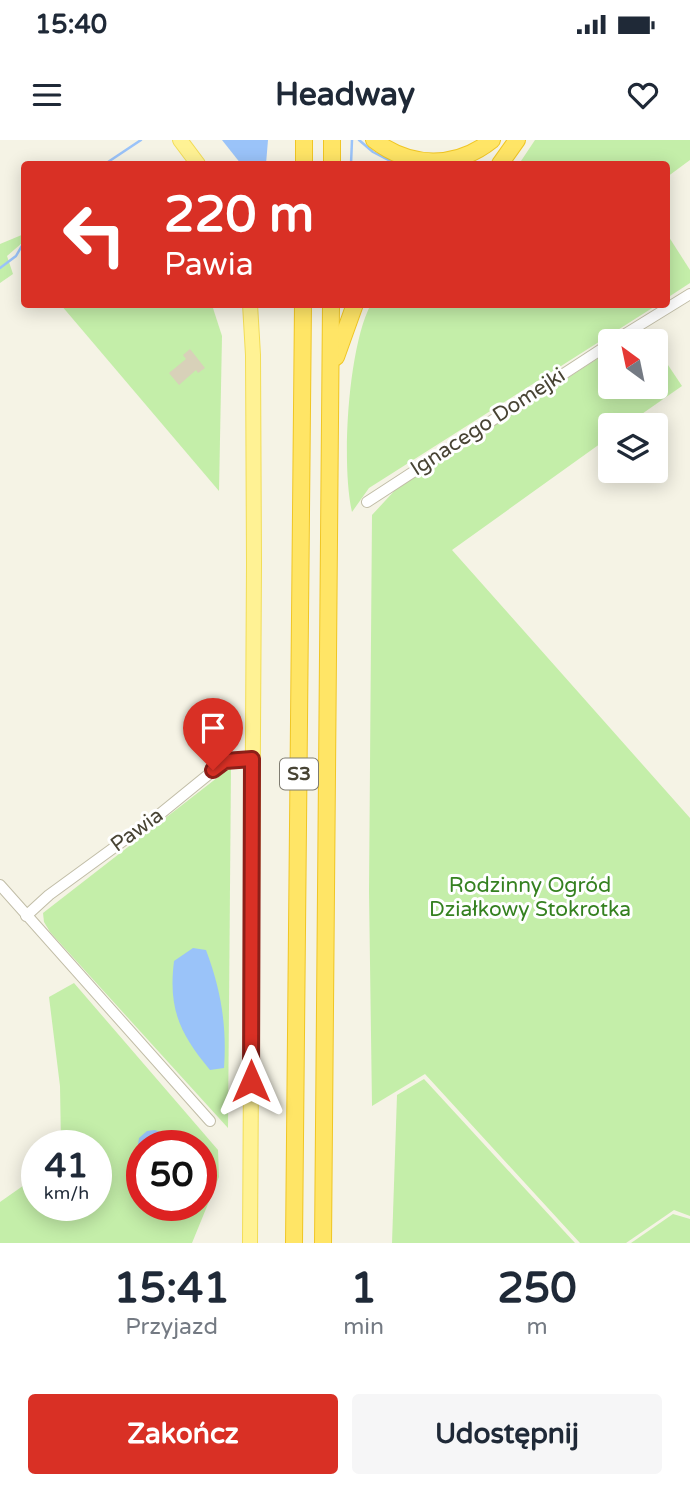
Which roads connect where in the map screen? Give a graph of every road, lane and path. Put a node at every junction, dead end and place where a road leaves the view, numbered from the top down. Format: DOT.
graph roads {
  1 [pos="180,140"];
  2 [pos="304,140"];
  3 [pos="332,140"];
  4 [pos="374,140"];
  5 [pos="492,140"];
  6 [pos="517,140"];
  7 [pos="196,161"];
  8 [pos="304,161"];
  9 [pos="332,161"];
  10 [pos="428,161"];
  11 [pos="438,161"];
  12 [pos="502,161"];
  13 [pos="690,294"];
  14 [pos="670,306"];
  15 [pos="250,308"];
  16 [pos="303,308"];
  17 [pos="331,308"];
  18 [pos="354,308"];
  19 [pos="667,308"];
  20 [pos="633,329"];
  21 [pos="598,351"];
  22 [pos="330,373"];
  23 [pos="367,502"];
  24 [pos="252,759"];
  25 [pos="0,885"];
  26 [pos="26,916"];
  27 [pos="210,1121"];
  28 [pos="250,1243"];
  29 [pos="295,1243"];
  30 [pos="323,1243"];
  1 -- 7 [label="main road"];
  2 -- 8 [label="highway"];
  3 -- 9 [label="highway"];
  4 -- 10 [label="highway"];
  5 -- 11 [label="highway"];
  6 -- 12 [label="highway"];
  13 -- 14 [label="street, Ignacego Domejki"];
  15 -- 24 [label="main road"];
  16 -- 29 [label="highway, S3"];
  17 -- 22 [label="highway, S3"];
  18 -- 22 [label="highway"];
  19 -- 20 [label="street, Ignacego Domejki"];
  21 -- 23 [label="street, Ignacego Domejki"];
  22 -- 30 [label="highway, S3"];
  24 -- 26 [label="street, Pawia"];
  24 -- 28 [label="main road"];
  25 -- 26 [label="street"];
  26 -- 27 [label="street"];
}
